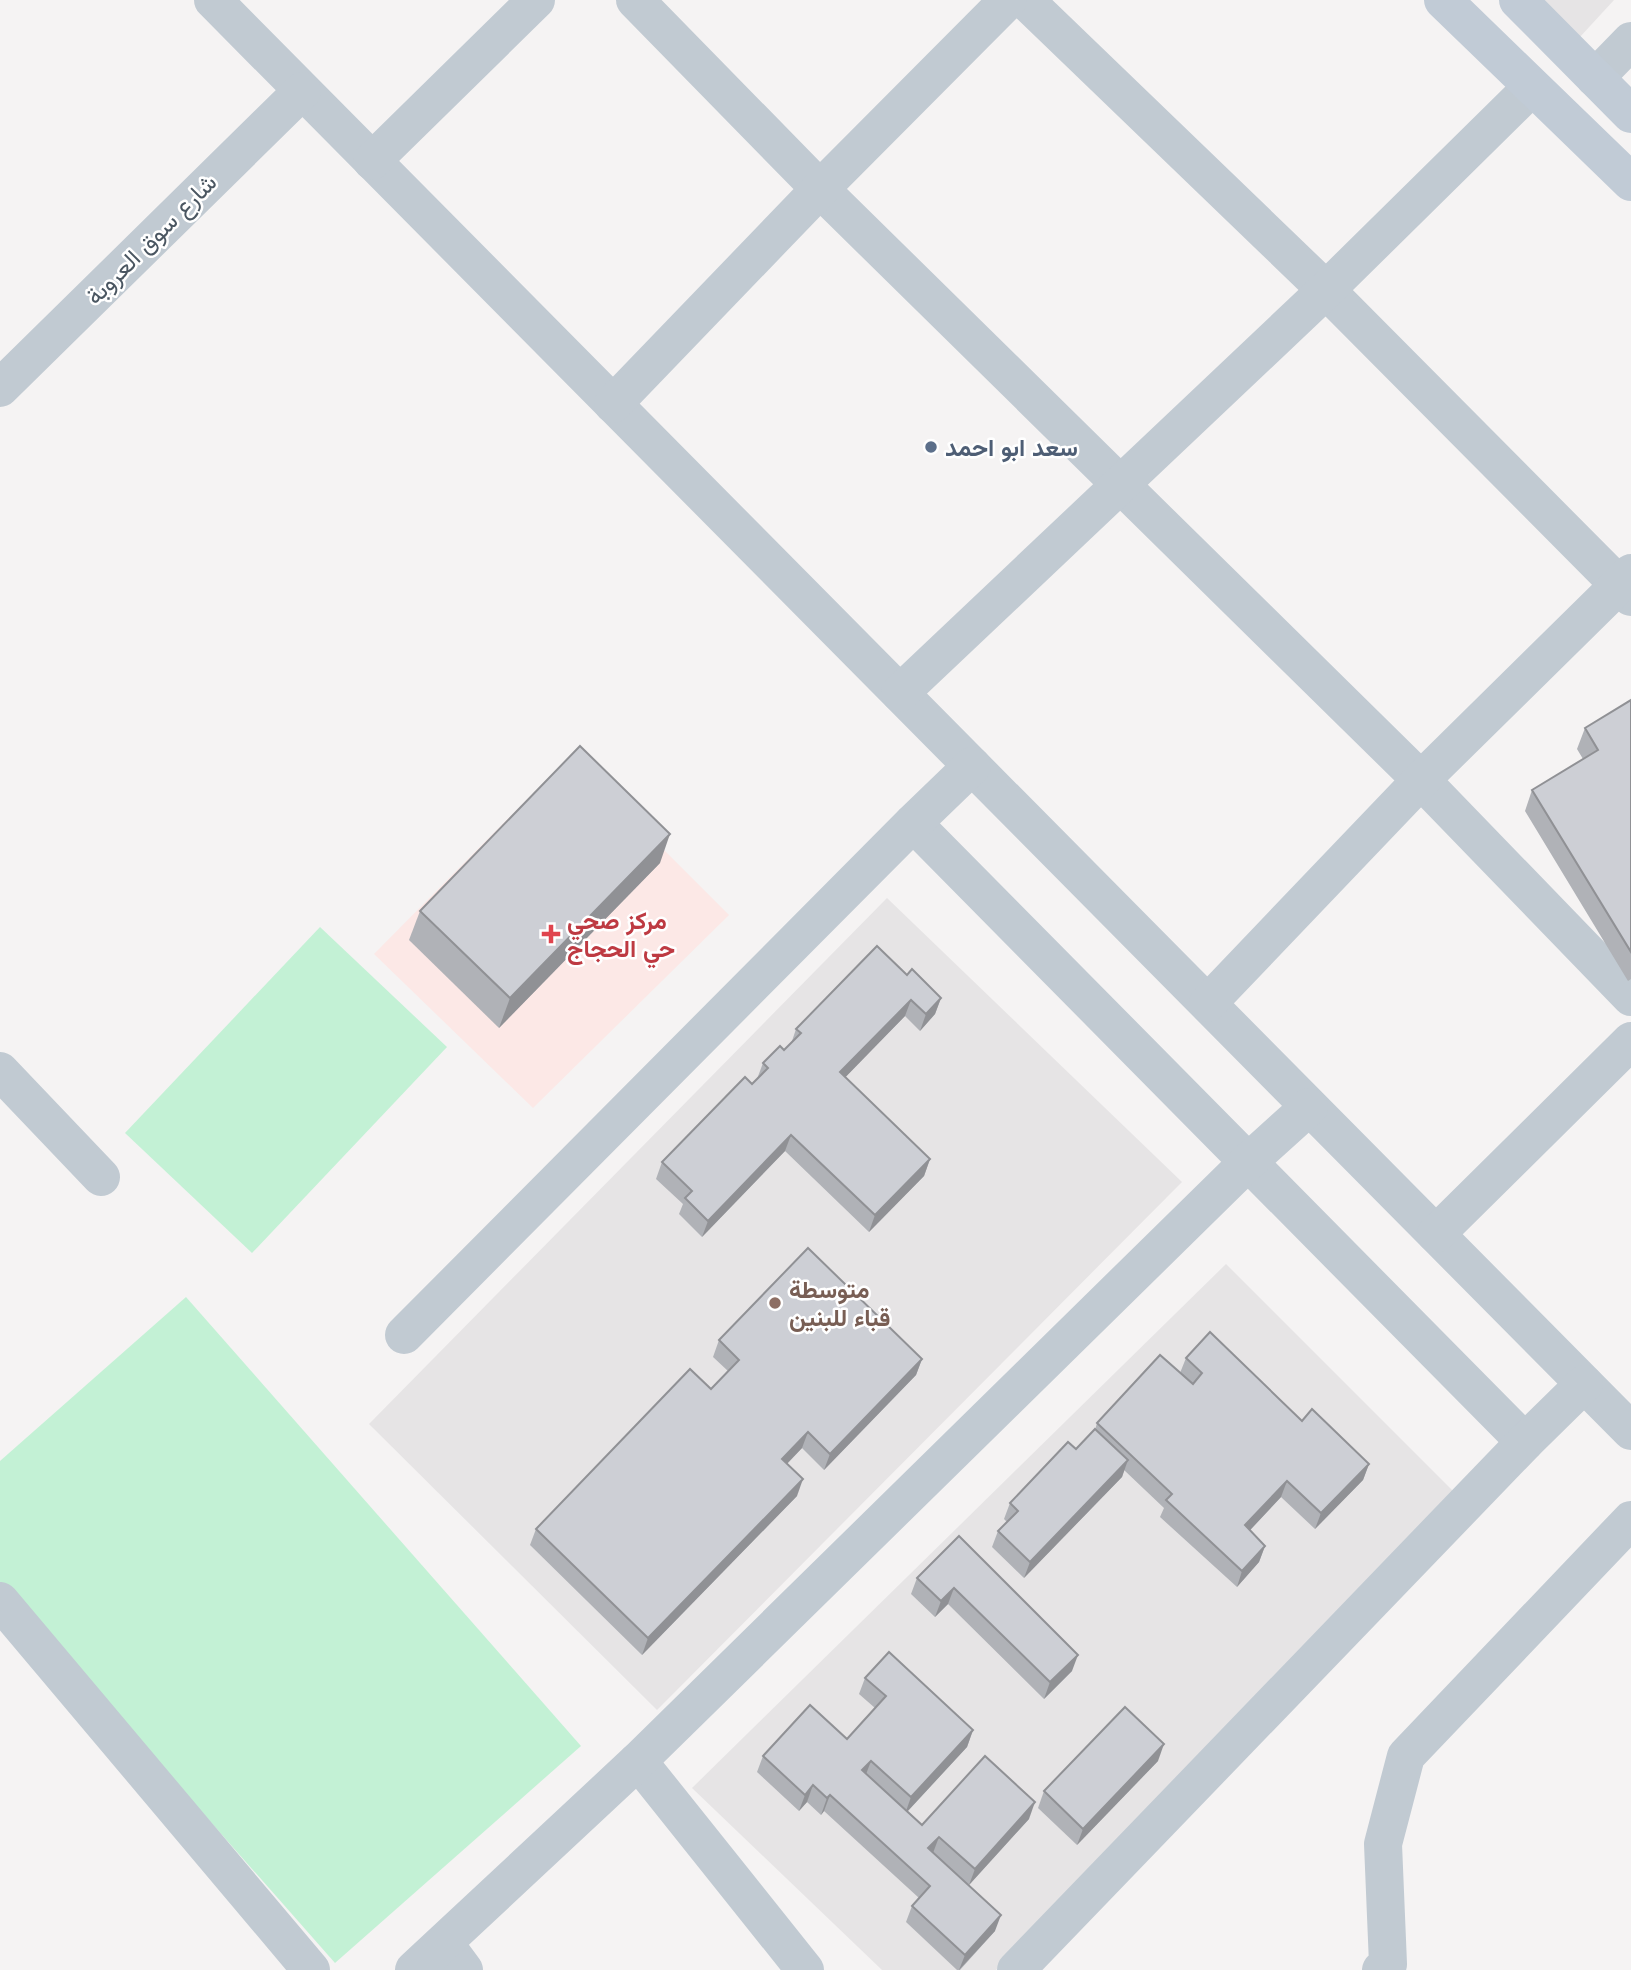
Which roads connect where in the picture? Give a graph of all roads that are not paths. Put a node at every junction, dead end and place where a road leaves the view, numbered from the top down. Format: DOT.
graph roads {
  1 [pos="212,0"];
  2 [pos="536,0"];
  3 [pos="635,0"];
  4 [pos="1008,0"];
  5 [pos="1025,0"];
  6 [pos="1443,0"];
  7 [pos="1518,0"];
  8 [pos="1631,41"];
  9 [pos="1595,78"];
  10 [pos="1532,87"];
  11 [pos="302,91"];
  12 [pos="1631,114"];
  13 [pos="372,161"];
  14 [pos="1631,182"];
  15 [pos="820,189"];
  16 [pos="1326,290"];
  17 [pos="4,377"];
  18 [pos="613,404"];
  19 [pos="1120,483"];
  20 [pos="1627,585"];
  21 [pos="900,693"];
  22 [pos="972,766"];
  23 [pos="1421,780"];
  24 [pos="913,822"];
  25 [pos="1631,997"];
  26 [pos="1208,1003"];
  27 [pos="1631,1041"];
  28 [pos="0,1072"];
  29 [pos="1309,1107"];
  30 [pos="1248,1162"];
  31 [pos="101,1177"];
  32 [pos="1436,1234"];
  33 [pos="404,1335"];
  34 [pos="1584,1384"];
  35 [pos="1631,1431"];
  36 [pos="1525,1442"];
  37 [pos="1631,1520"];
  38 [pos="0,1601"];
  39 [pos="638,1761"];
  40 [pos="454,1956"];
  41 [pos="311,1970"];
  42 [pos="414,1970"];
  43 [pos="805,1970"];
  44 [pos="1016,1970"];
  45 [pos="1381,1970"];
  1 -- 11 [label="street"];
  2 -- 13 [label="street"];
  3 -- 15 [label="street"];
  4 -- 15 [label="street"];
  5 -- 16 [label="street"];
  6 -- 10 [label="main road"];
  7 -- 9 [label="main road"];
  8 -- 9 [label="street"];
  9 -- 12 [label="main road"];
  10 -- 14 [label="main road"];
  10 -- 16 [label="street"];
  11 -- 13 [label="street"];
  11 -- 17 [label="street, شارع سوق العروبة"];
  13 -- 18 [label="street"];
  15 -- 18 [label="street"];
  15 -- 19 [label="street"];
  16 -- 19 [label="street"];
  16 -- 20 [label="street"];
  18 -- 21 [label="street"];
  19 -- 21 [label="street"];
  19 -- 23 [label="street"];
  20 -- 23 [label="street"];
  21 -- 22 [label="street"];
  22 -- 24 [label="street"];
  22 -- 26 [label="street"];
  23 -- 25 [label="street"];
  23 -- 26 [label="street"];
  24 -- 30 [label="street"];
  24 -- 33 [label="street"];
  26 -- 29 [label="street"];
  27 -- 32 [label="street"];
  28 -- 31 [label="street"];
  29 -- 30 [label="street"];
  29 -- 32 [label="street"];
  30 -- 36 [label="street"];
  30 -- 39 [label="street"];
  32 -- 34 [label="street"];
  34 -- 35 [label="street"];
  34 -- 36 [label="street"];
  36 -- 44 [label="street"];
  37 -- 45 [label="street"];
  38 -- 41 [label="street"];
  39 -- 40 [label="street"];
  39 -- 43 [label="street"];
  40 -- 42 [label="street"];
}
